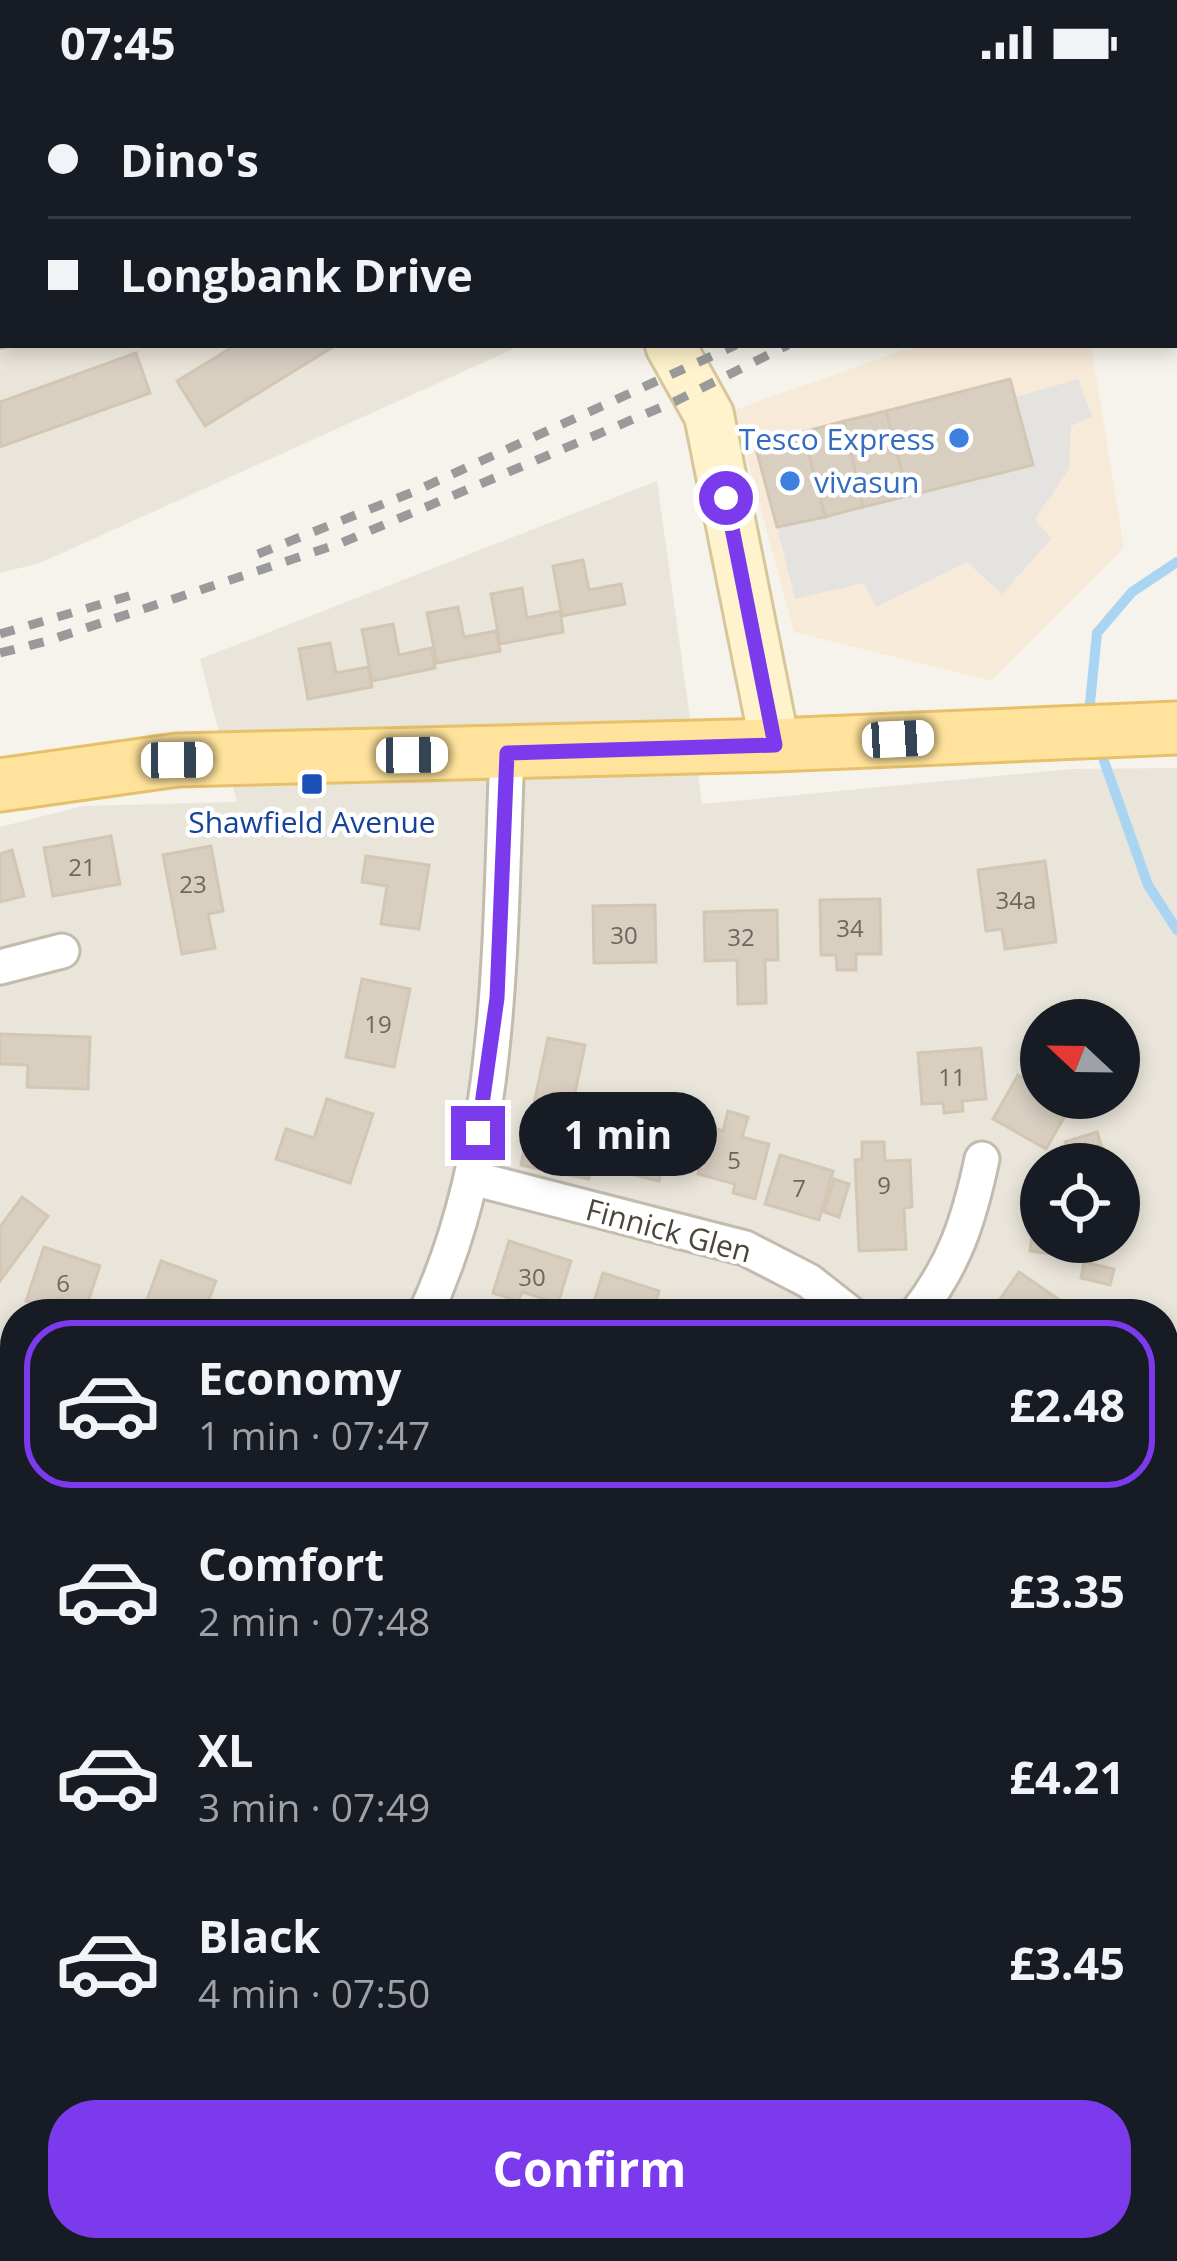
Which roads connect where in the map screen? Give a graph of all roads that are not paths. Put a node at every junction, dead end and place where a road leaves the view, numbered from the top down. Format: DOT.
graph roads {
  1 [pos="672,348"];
  2 [pos="1177,728"];
  3 [pos="775,745"];
  4 [pos="507,753"];
  5 [pos="0,785"];
  6 [pos="62,951"];
  7 [pos="0,967"];
  8 [pos="982,1159"];
  9 [pos="472,1178"];
  10 [pos="429,1299"];
  11 [pos="832,1299"];
  12 [pos="928,1299"];
  1 -- 3 [label="street"];
  2 -- 3 [label="main road"];
  3 -- 4 [label="main road"];
  4 -- 5 [label="main road"];
  4 -- 9 [label="street"];
  6 -- 7 [label="street"];
  8 -- 12 [label="street"];
  9 -- 10 [label="street"];
  9 -- 11 [label="street, Finnick Glen"];
}
